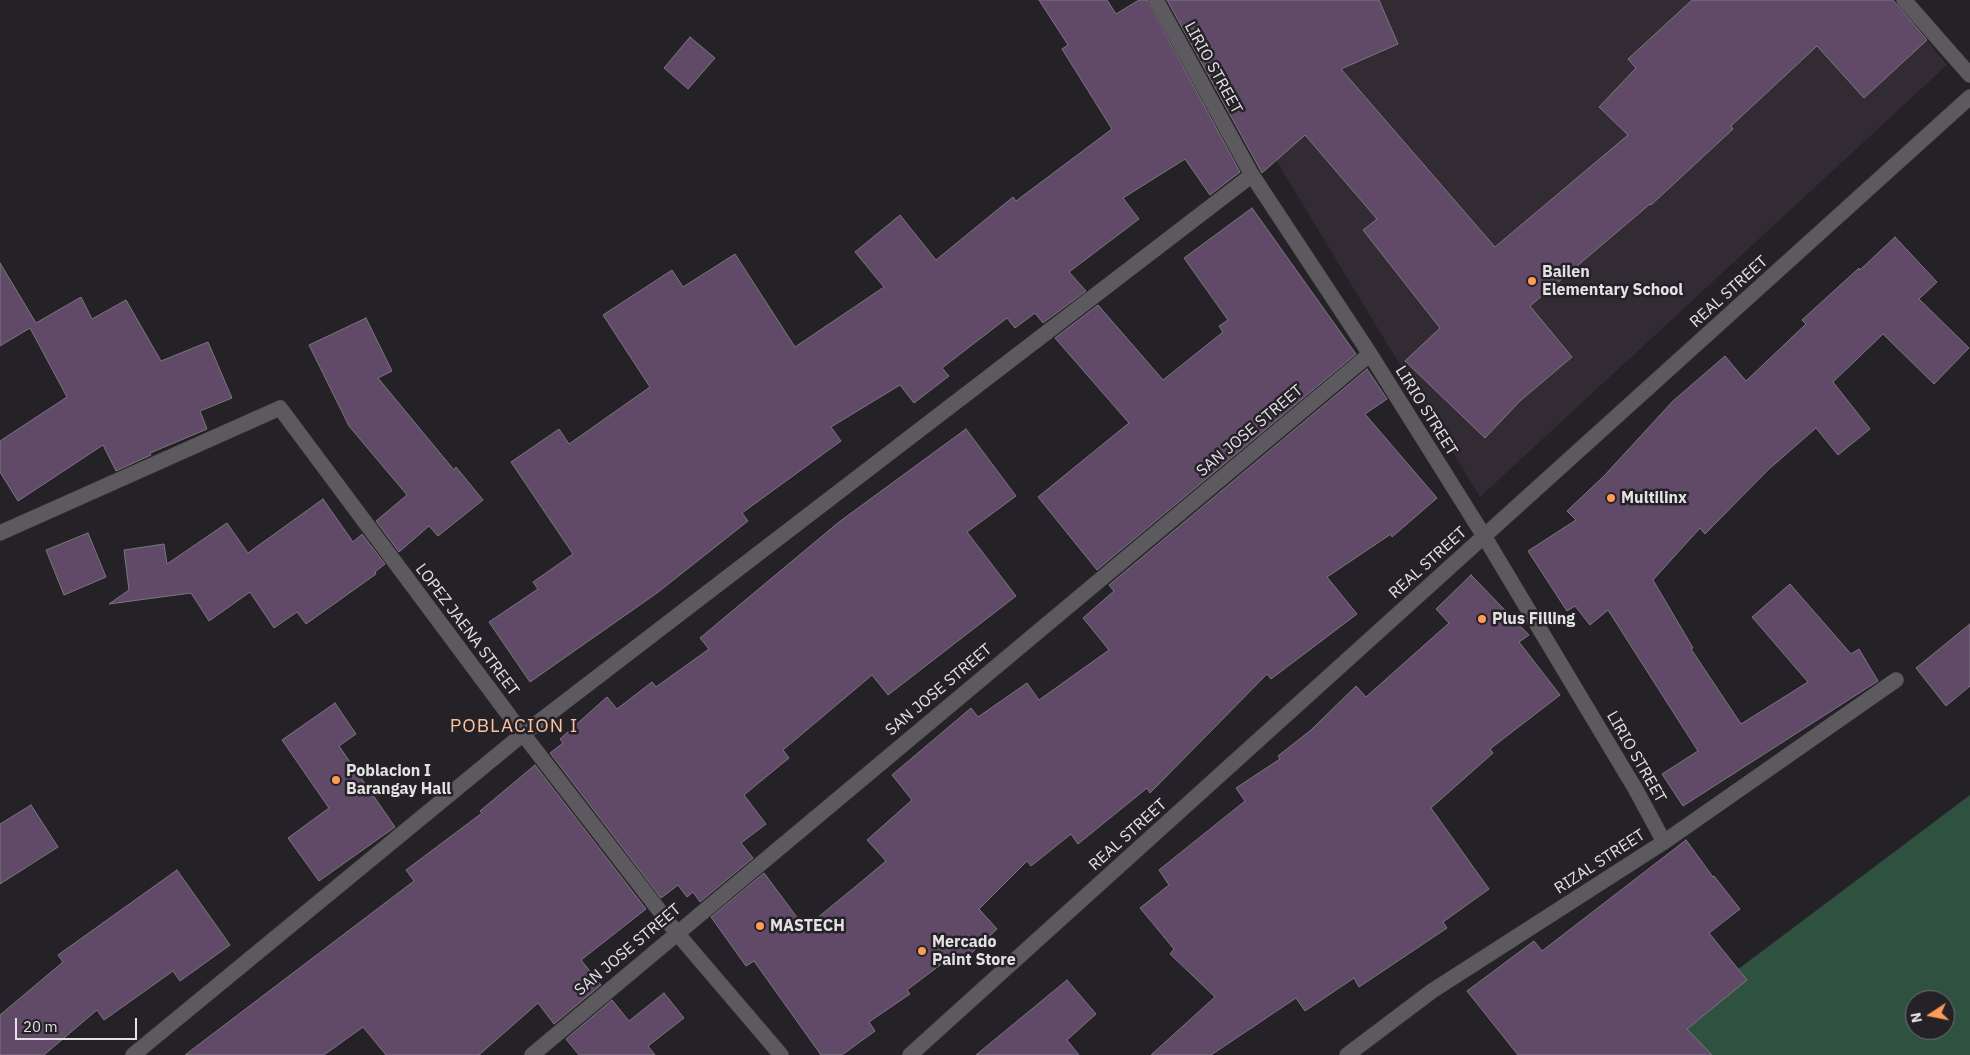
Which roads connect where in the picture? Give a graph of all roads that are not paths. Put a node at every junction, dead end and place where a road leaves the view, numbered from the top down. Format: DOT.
graph roads {
  1 [pos="1156,0"];
  2 [pos="1904,0"];
  3 [pos="1970,74"];
  4 [pos="1970,97"];
  5 [pos="1252,175"];
  6 [pos="1370,354"];
  7 [pos="0,533"];
  8 [pos="1484,536"];
  9 [pos="1896,680"];
  10 [pos="523,734"];
  11 [pos="1664,842"];
  12 [pos="676,932"];
  13 [pos="133,1055"];
  14 [pos="532,1055"];
  15 [pos="781,1055"];
  16 [pos="910,1055"];
  17 [pos="1347,1055"];
  1 -- 5 [label="street, LIRIO STREET"];
  2 -- 3 [label="street"];
  4 -- 8 [label="street, REAL STREET"];
  5 -- 6 [label="street, LIRIO STREET"];
  5 -- 10 [label="street"];
  6 -- 8 [label="street, LIRIO STREET"];
  6 -- 12 [label="street, SAN JOSE STREET"];
  7 -- 10 [label="street, LOPEZ JAENA STREET"];
  8 -- 11 [label="street, LIRIO STREET"];
  8 -- 16 [label="street, REAL STREET"];
  9 -- 11 [label="street, RIZAL STREET"];
  10 -- 12 [label="street, LOPEZ JAENA STREET"];
  10 -- 13 [label="street"];
  11 -- 17 [label="street, RIZAL STREET"];
  12 -- 14 [label="street, SAN JOSE STREET"];
  12 -- 15 [label="street, LOPEZ JAENA STREET"];
}
